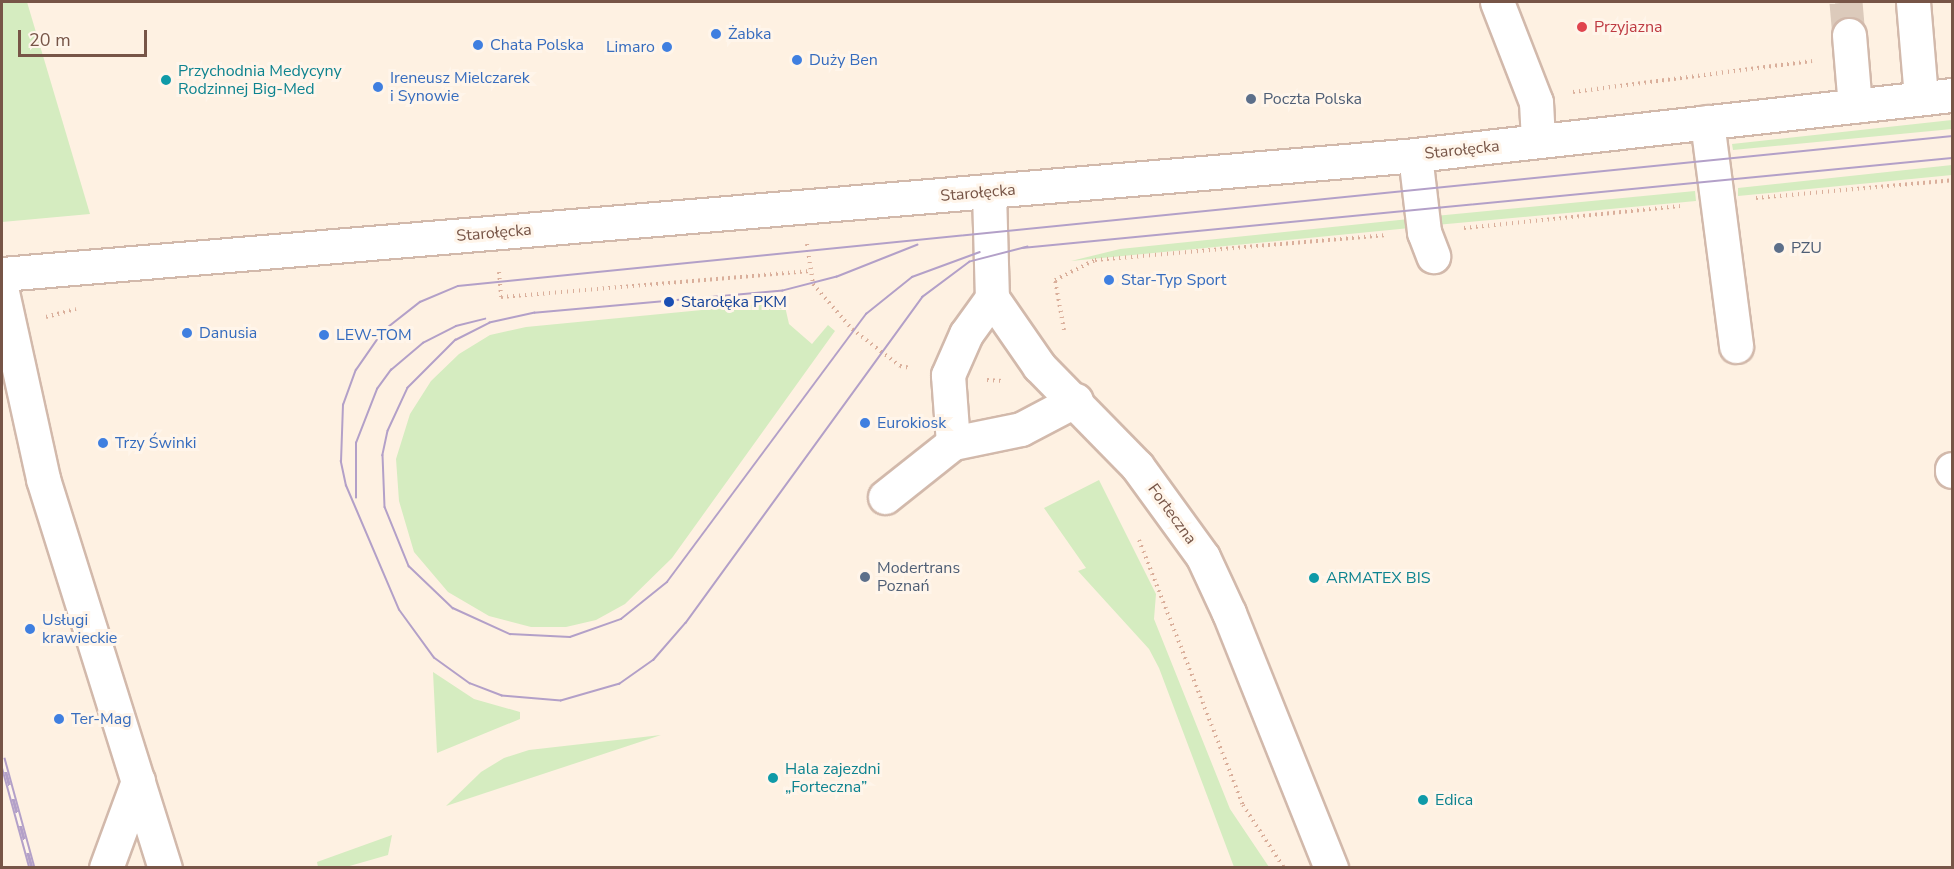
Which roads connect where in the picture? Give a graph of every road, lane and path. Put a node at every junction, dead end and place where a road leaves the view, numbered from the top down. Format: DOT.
graph roads {
  1 [pos="1497,2"];
  2 [pos="1913,2"];
  3 [pos="1850,46"];
  4 [pos="1937,96"];
  5 [pos="1536,102"];
  6 [pos="1855,106"];
  7 [pos="1707,122"];
  8 [pos="1538,141"];
  9 [pos="1415,155"];
  10 [pos="1953,180"];
  11 [pos="989,192"];
  12 [pos="1718,202"];
  13 [pos="803,208"];
  14 [pos="1428,244"];
  15 [pos="498,263"];
  16 [pos="810,270"];
  17 [pos="2,274"];
  18 [pos="2,292"];
  19 [pos="992,298"];
  20 [pos="1736,346"];
  21 [pos="1039,366"];
  22 [pos="948,375"];
  23 [pos="1000,382"];
  24 [pos="1076,400"];
  25 [pos="1037,421"];
  26 [pos="953,443"];
  27 [pos="885,497"];
  28 [pos="1138,537"];
  29 [pos="138,781"];
  30 [pos="106,867"];
  31 [pos="165,867"];
  32 [pos="1284,867"];
  33 [pos="1331,867"];
  1 -- 5 [label="street"];
  2 -- 4 [label="street"];
  3 -- 5 [label="path"];
  3 -- 6 [label="street"];
  4 -- 6 [label="street, Starołęcka"];
  5 -- 8 [label="street"];
  6 -- 7 [label="street, Starołęcka"];
  7 -- 8 [label="street, Starołęcka"];
  7 -- 12 [label="street"];
  8 -- 9 [label="street, Starołęcka"];
  9 -- 11 [label="street, Starołęcka"];
  9 -- 14 [label="street"];
  10 -- 12 [label="path"];
  11 -- 13 [label="street, Starołęcka"];
  11 -- 19 [label="street"];
  12 -- 14 [label="path"];
  12 -- 20 [label="street"];
  13 -- 16 [label="path"];
  13 -- 17 [label="street, Starołęcka"];
  14 -- 21 [label="path"];
  15 -- 16 [label="path"];
  16 -- 22 [label="path"];
  18 -- 29 [label="street"];
  19 -- 21 [label="street, Forteczna"];
  19 -- 22 [label="street"];
  21 -- 23 [label="path"];
  21 -- 24 [label="street, Forteczna"];
  22 -- 23 [label="path"];
  22 -- 26 [label="street"];
  23 -- 25 [label="path"];
  24 -- 25 [label="street"];
  24 -- 33 [label="street, Forteczna"];
  25 -- 26 [label="street"];
  26 -- 27 [label="street"];
  28 -- 32 [label="path"];
  29 -- 30 [label="street"];
  29 -- 31 [label="street"];
}
